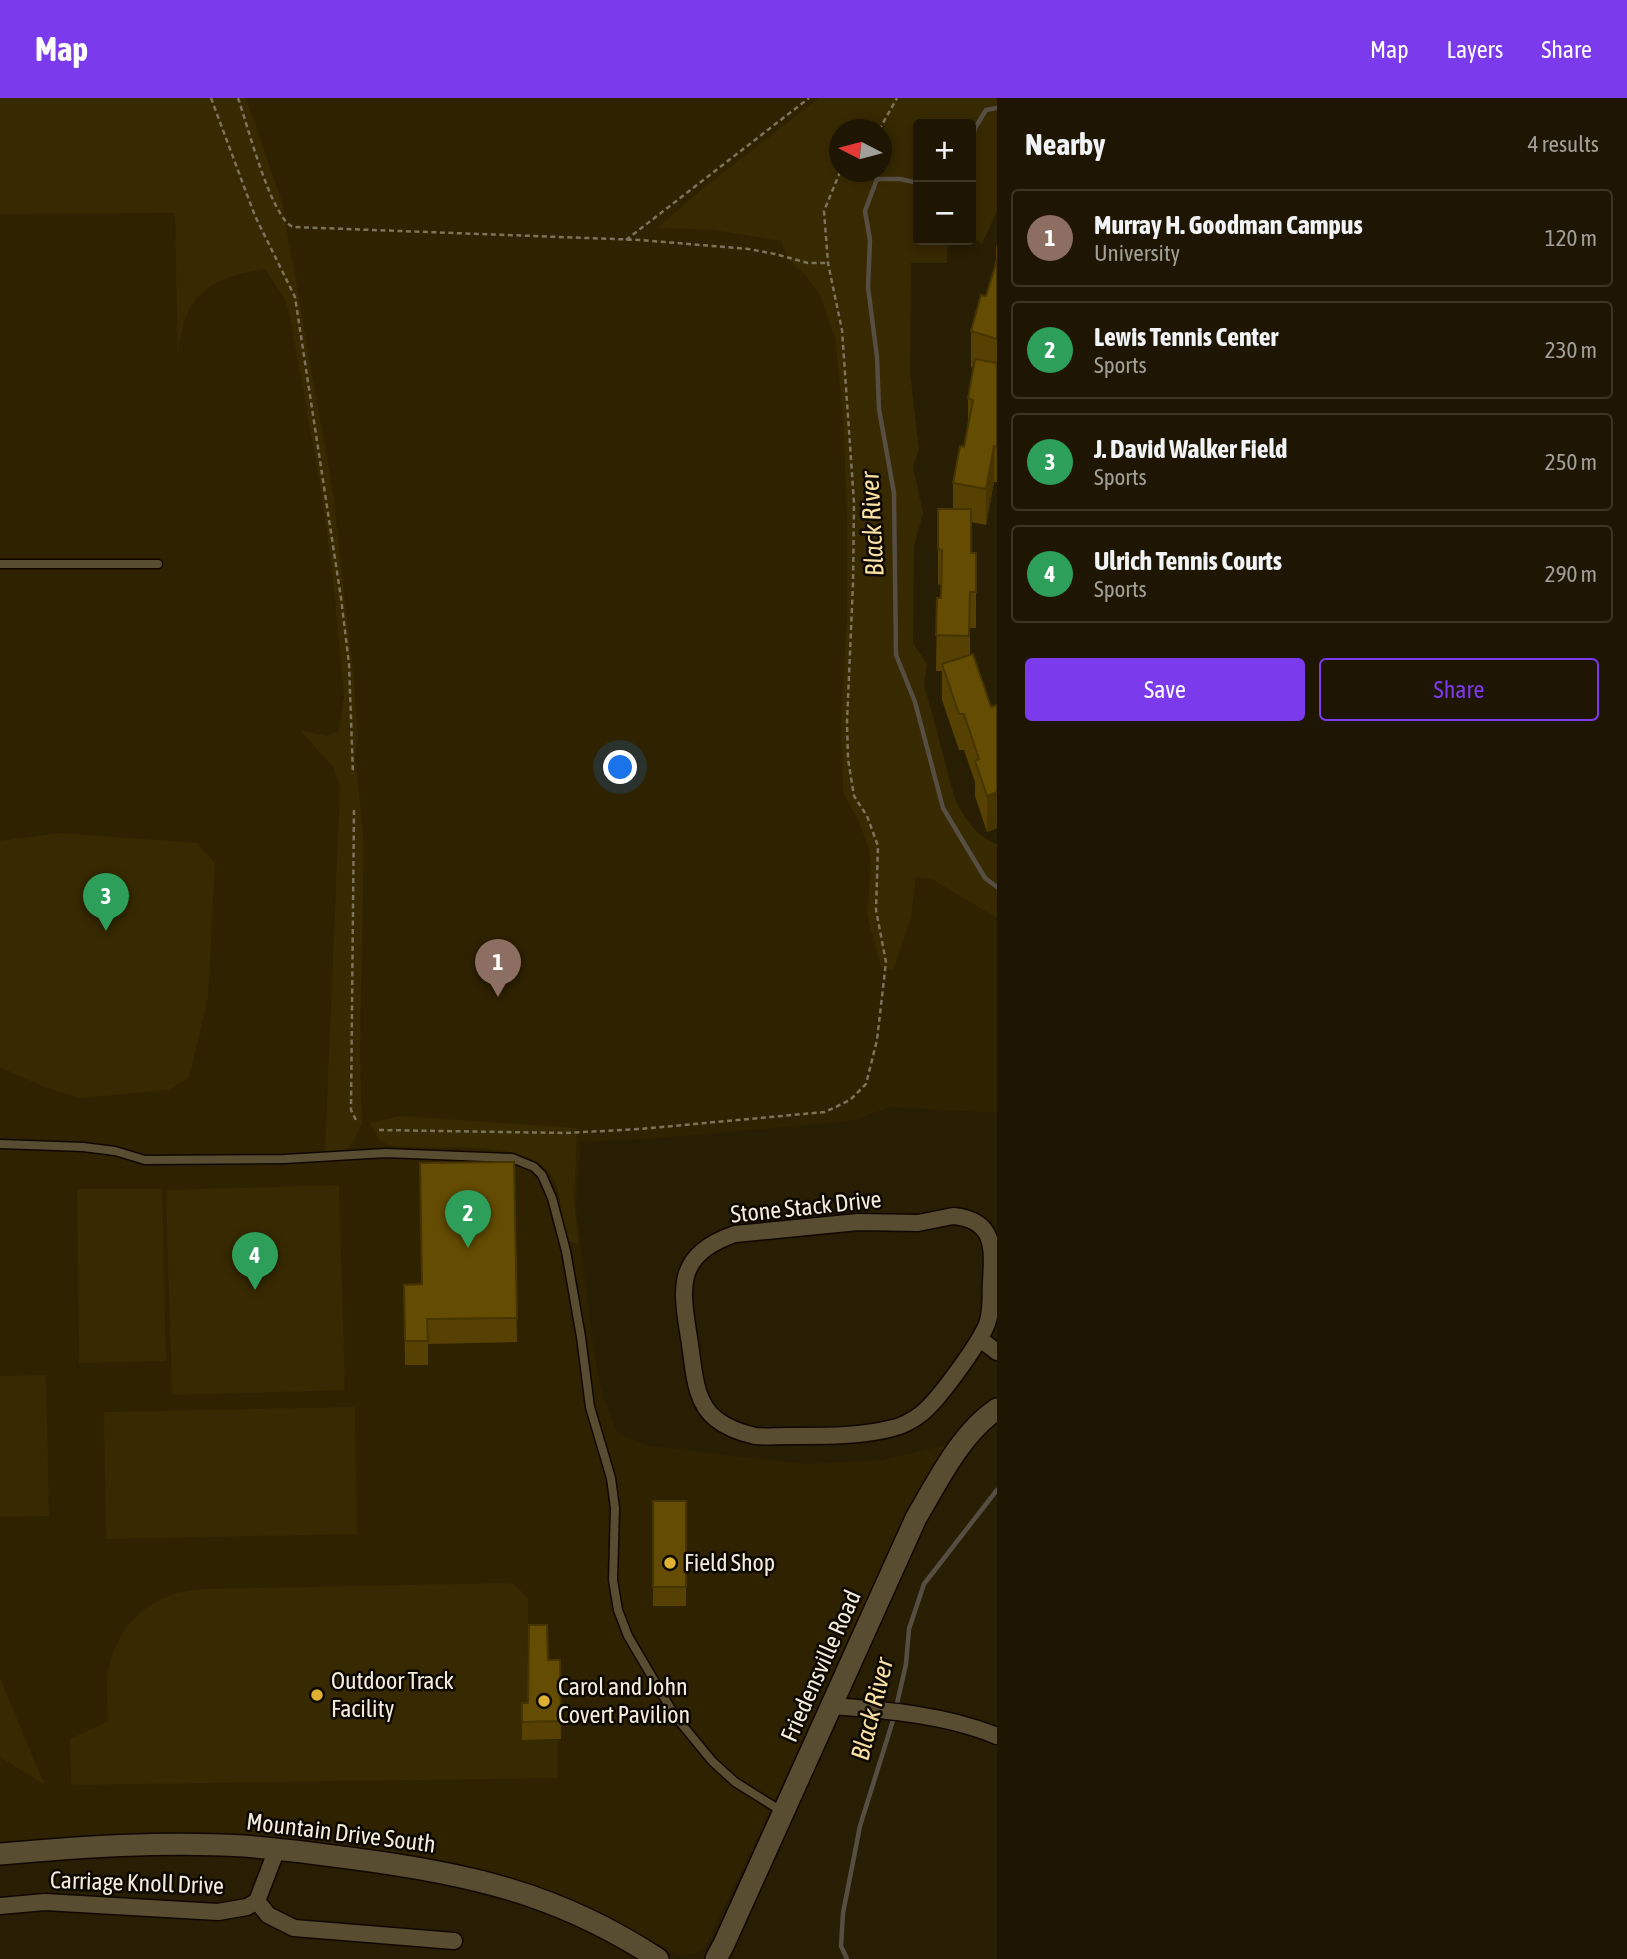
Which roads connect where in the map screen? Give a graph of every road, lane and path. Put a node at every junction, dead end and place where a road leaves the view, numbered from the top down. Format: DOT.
graph roads {
  1 [pos="211,98"];
  2 [pos="239,98"];
  3 [pos="809,98"];
  4 [pos="897,98"];
  5 [pos="885,119"];
  6 [pos="836,182"];
  7 [pos="626,240"];
  8 [pos="828,264"];
  9 [pos="0,564"];
  10 [pos="158,564"];
  11 [pos="352,774"];
  12 [pos="354,810"];
  13 [pos="358,1122"];
  14 [pos="379,1130"];
  15 [pos="0,1144"];
  16 [pos="993,1307"];
  17 [pos="980,1339"];
  18 [pos="997,1352"];
  19 [pos="997,1409"];
  20 [pos="832,1706"];
  21 [pos="997,1736"];
  22 [pos="784,1812"];
  23 [pos="277,1849"];
  24 [pos="0,1854"];
  25 [pos="257,1901"];
  26 [pos="0,1906"];
  27 [pos="454,1941"];
  28 [pos="658,1959"];
  29 [pos="716,1959"];
  1 -- 11 [label="path"];
  2 -- 7 [label="path"];
  3 -- 7 [label="path"];
  4 -- 5 [label="path"];
  6 -- 8 [label="path"];
  7 -- 8 [label="path"];
  8 -- 14 [label="path"];
  9 -- 10 [label="lane"];
  12 -- 13 [label="path"];
  15 -- 22 [label="lane"];
  16 -- 17 [label="street, Stone Stack Drive"];
  16 -- 17 [label="street, Stone Stack Drive"];
  17 -- 18 [label="street"];
  19 -- 20 [label="street, Friedensville Road"];
  20 -- 21 [label="street"];
  20 -- 22 [label="street, Friedensville Road"];
  22 -- 29 [label="street, Friedensville Road"];
  23 -- 24 [label="street, Mountain Drive South"];
  23 -- 25 [label="street, Carriage Knoll Drive"];
  23 -- 28 [label="street, Mountain Drive South"];
  25 -- 26 [label="street, Carriage Knoll Drive"];
  25 -- 27 [label="street"];
}
